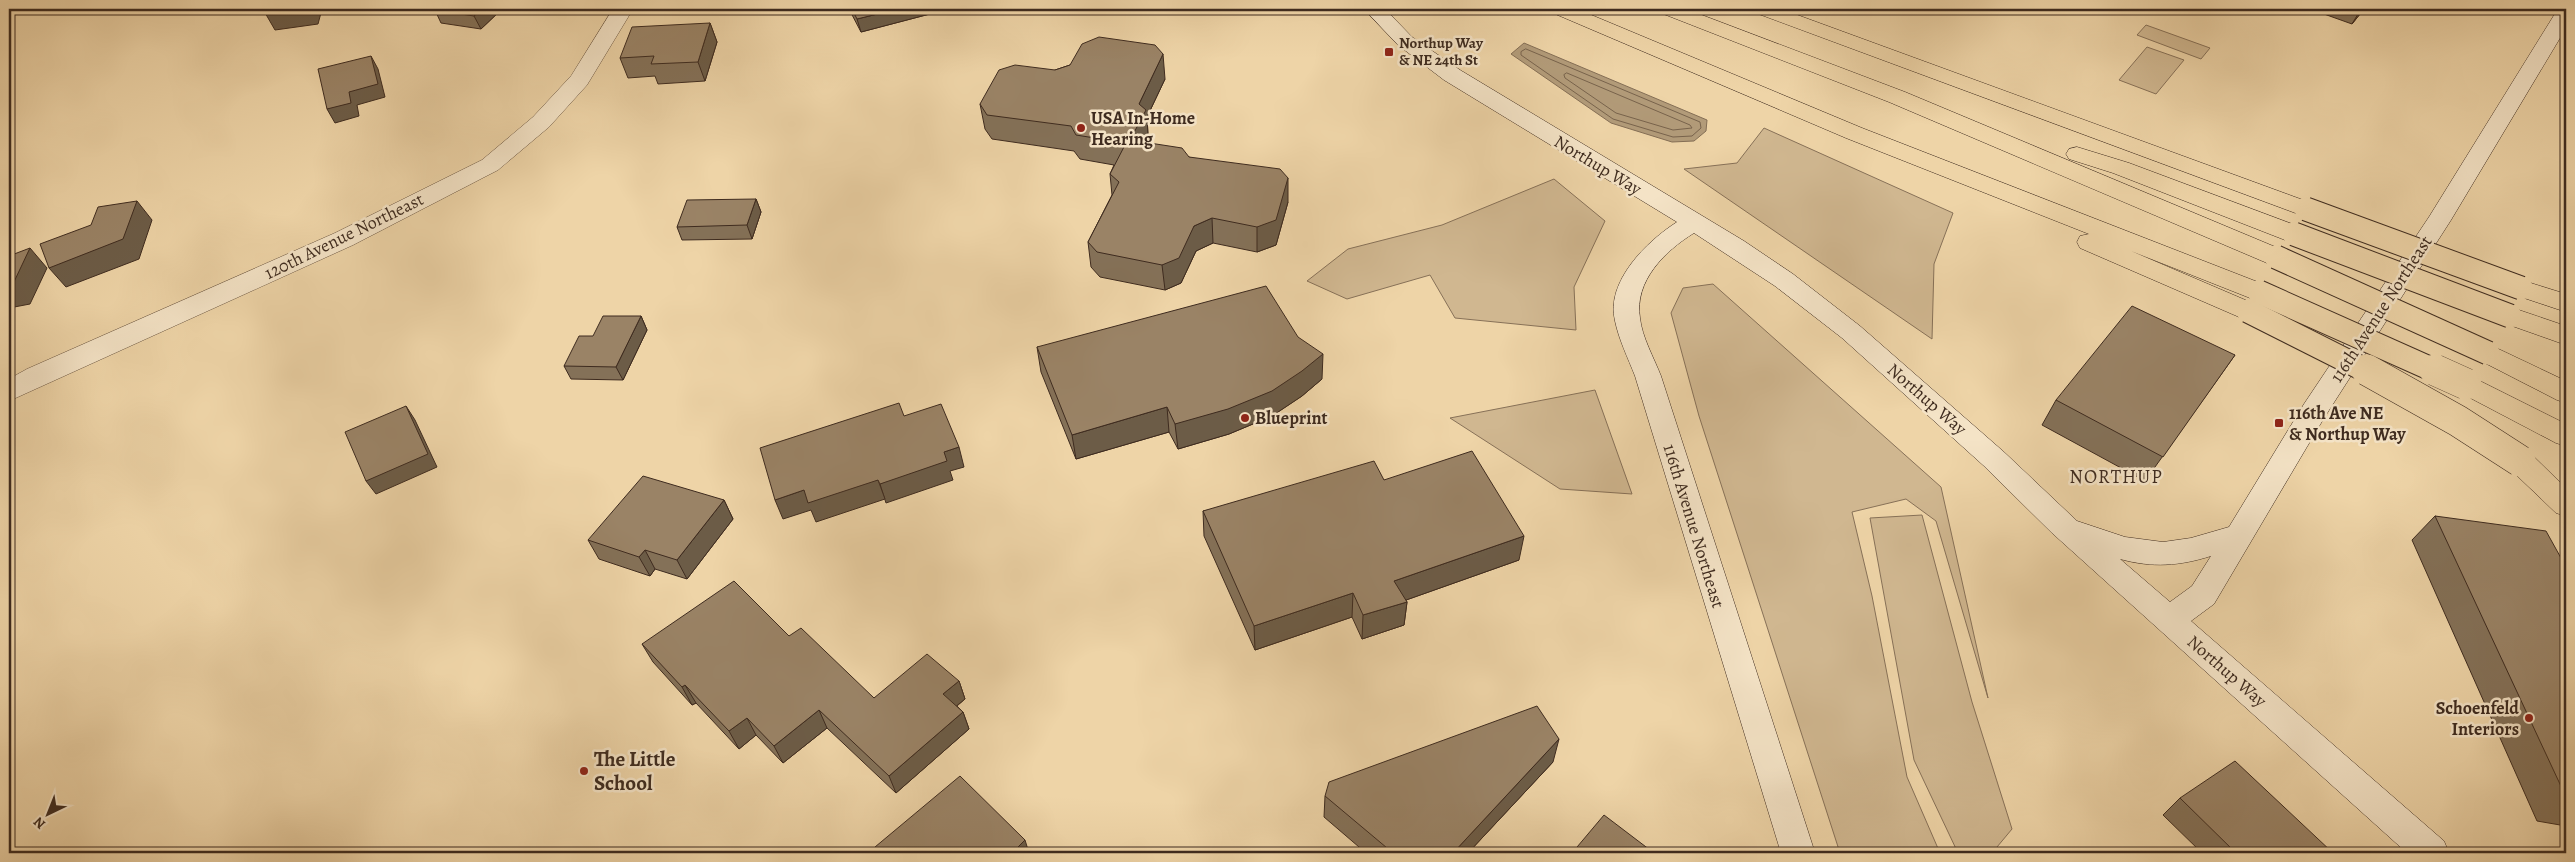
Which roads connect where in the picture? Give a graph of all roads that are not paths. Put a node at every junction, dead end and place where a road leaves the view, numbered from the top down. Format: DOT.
graph roads {
  1 [pos="623,9"];
  2 [pos="1374,9"];
  3 [pos="1560,9"];
  4 [pos="1668,9"];
  5 [pos="1763,9"];
  6 [pos="2566,12"];
  7 [pos="2119,178"];
  8 [pos="1694,222"];
  9 [pos="2254,302"];
  10 [pos="2566,303"];
  11 [pos="2566,336"];
  12 [pos="9,391"];
  13 [pos="2566,393"];
  14 [pos="2566,436"];
  15 [pos="2566,505"];
  16 [pos="2062,525"];
  17 [pos="2238,536"];
  18 [pos="2169,620"];
  19 [pos="1798,853"];
  20 [pos="2432,853"];
  1 -- 12 [label="main road, 120th Avenue Northeast"];
  2 -- 8 [label="main road, Northup Way"];
  3 -- 9 [label="highway"];
  4 -- 7 [label="highway"];
  5 -- 10 [label="highway, bridge"];
  6 -- 17 [label="main road, 116th Avenue Northeast"];
  7 -- 11 [label="highway, bridge"];
  7 -- 13 [label="highway, bridge"];
  8 -- 16 [label="main road, Northup Way"];
  8 -- 19 [label="main road, 116th Avenue Northeast"];
  9 -- 14 [label="highway, bridge"];
  9 -- 15 [label="highway, bridge"];
  16 -- 17 [label="main road"];
  16 -- 18 [label="main road, Northup Way"];
  17 -- 18 [label="main road, 116th Avenue Northeast"];
  18 -- 20 [label="main road, Northup Way"];
}
